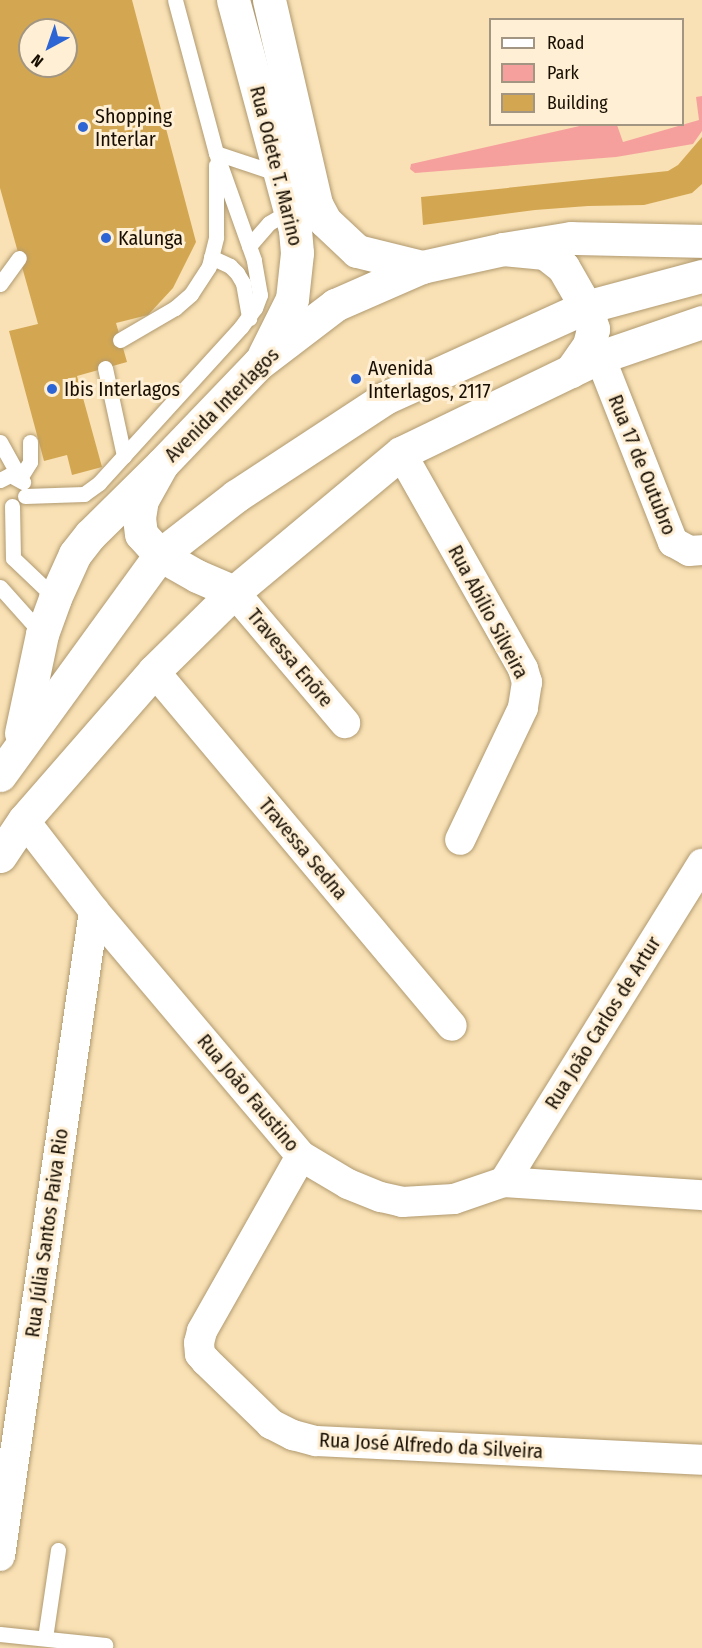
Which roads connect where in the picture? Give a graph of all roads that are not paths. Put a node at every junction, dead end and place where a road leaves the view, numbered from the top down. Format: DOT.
graph roads {
  1 [pos="175,0"];
  2 [pos="233,0"];
  3 [pos="269,0"];
  4 [pos="216,153"];
  5 [pos="280,174"];
  6 [pos="290,211"];
  7 [pos="702,241"];
  8 [pos="249,246"];
  9 [pos="503,249"];
  10 [pos="211,256"];
  11 [pos="20,258"];
  12 [pos="422,267"];
  13 [pos="702,276"];
  14 [pos="0,284"];
  15 [pos="586,307"];
  16 [pos="249,318"];
  17 [pos="702,322"];
  18 [pos="120,340"];
  19 [pos="600,357"];
  20 [pos="260,363"];
  21 [pos="105,368"];
  22 [pos="570,371"];
  23 [pos="0,442"];
  24 [pos="30,442"];
  25 [pos="401,453"];
  26 [pos="124,456"];
  27 [pos="162,464"];
  28 [pos="20,478"];
  29 [pos="0,480"];
  30 [pos="25,496"];
  31 [pos="6,503"];
  32 [pos="702,550"];
  33 [pos="160,555"];
  34 [pos="0,587"];
  35 [pos="234,592"];
  36 [pos="55,598"];
  37 [pos="42,634"];
  38 [pos="154,671"];
  39 [pos="345,723"];
  40 [pos="18,746"];
  41 [pos="0,775"];
  42 [pos="24,820"];
  43 [pos="460,840"];
  44 [pos="0,856"];
  45 [pos="702,864"];
  46 [pos="94,911"];
  47 [pos="452,1026"];
  48 [pos="301,1156"];
  49 [pos="504,1182"];
  50 [pos="702,1195"];
  51 [pos="702,1460"];
  52 [pos="58,1550"];
  53 [pos="0,1556"];
  54 [pos="0,1634"];
  55 [pos="45,1638"];
  56 [pos="105,1645"];
  1 -- 4 [label="lane"];
  2 -- 5 [label="main road, Rua Odete T. Marino"];
  3 -- 12 [label="main road, Rua Odete T. Marino"];
  4 -- 5 [label="lane"];
  4 -- 8 [label="lane"];
  4 -- 10 [label="lane"];
  5 -- 6 [label="main road, Rua Odete T. Marino"];
  6 -- 8 [label="lane"];
  6 -- 20 [label="main road, Rua Odete T. Marino"];
  7 -- 9 [label="main road"];
  8 -- 16 [label="lane"];
  9 -- 12 [label="main road, Avenida Interlagos"];
  9 -- 15 [label="main road, Avenida Interlagos"];
  10 -- 16 [label="lane"];
  10 -- 18 [label="lane"];
  11 -- 14 [label="lane"];
  12 -- 20 [label="main road, Avenida Interlagos"];
  13 -- 15 [label="main road"];
  15 -- 22 [label="main road, Avenida Interlagos"];
  15 -- 33 [label="main road"];
  16 -- 26 [label="lane"];
  17 -- 19 [label="main road"];
  19 -- 22 [label="main road"];
  19 -- 32 [label="street, Rua 17 de Outubro"];
  20 -- 27 [label="main road, Avenida Interlagos"];
  21 -- 26 [label="lane"];
  22 -- 25 [label="main road"];
  23 -- 28 [label="lane"];
  24 -- 28 [label="lane"];
  25 -- 35 [label="main road"];
  25 -- 43 [label="street, Rua Abílio Silveira"];
  26 -- 30 [label="lane"];
  27 -- 33 [label="main road, Avenida Interlagos"];
  27 -- 36 [label="main road"];
  28 -- 29 [label="lane"];
  28 -- 30 [label="lane"];
  30 -- 31 [label="lane"];
  31 -- 36 [label="lane"];
  33 -- 35 [label="main road, Avenida Interlagos"];
  33 -- 40 [label="main road"];
  34 -- 37 [label="lane"];
  35 -- 38 [label="main road"];
  35 -- 39 [label="street, Travessa Enõre"];
  36 -- 37 [label="main road"];
  37 -- 40 [label="main road"];
  38 -- 42 [label="main road"];
  38 -- 47 [label="street, Travessa Sedna"];
  40 -- 41 [label="main road"];
  42 -- 44 [label="main road"];
  42 -- 46 [label="street, Rua João Faustino"];
  45 -- 49 [label="street, Rua João Carlos de Artur"];
  46 -- 48 [label="street, Rua João Faustino"];
  46 -- 53 [label="street, Rua Júlia Santos Paiva Rio"];
  48 -- 49 [label="street, Rua João Faustino"];
  48 -- 51 [label="street, Rua José Alfredo da Silveira"];
  49 -- 50 [label="street, Rua João Faustino"];
  52 -- 55 [label="lane"];
  54 -- 55 [label="lane"];
  55 -- 56 [label="lane"];
}
